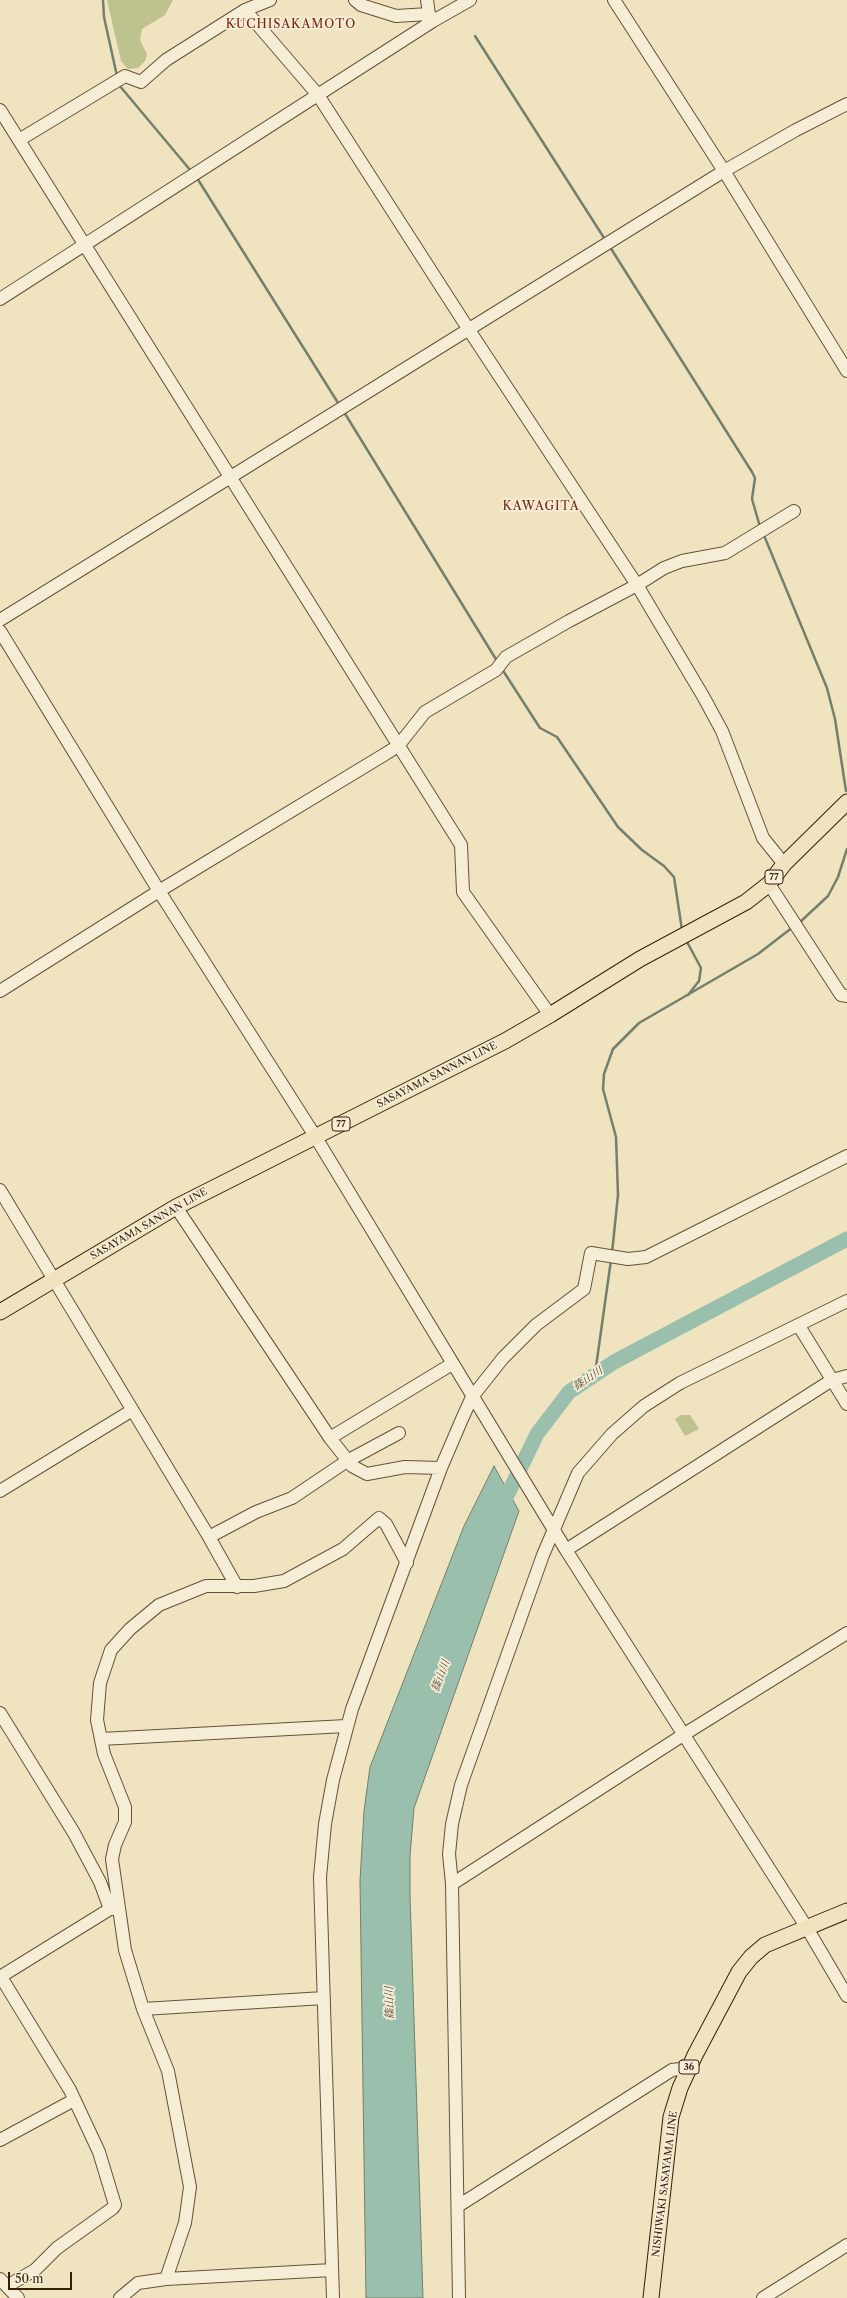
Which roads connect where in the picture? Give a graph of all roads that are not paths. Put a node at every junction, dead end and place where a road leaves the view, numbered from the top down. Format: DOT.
graph roads {
  1 [pos="270,0"];
  2 [pos="355,0"];
  3 [pos="427,0"];
  4 [pos="470,0"];
  5 [pos="614,0"];
  6 [pos="245,10"];
  7 [pos="431,17"];
  8 [pos="318,95"];
  9 [pos="847,104"];
  10 [pos="0,110"];
  11 [pos="18,140"];
  12 [pos="724,172"];
  13 [pos="84,245"];
  14 [pos="0,300"];
  15 [pos="469,330"];
  16 [pos="847,371"];
  17 [pos="230,478"];
  18 [pos="794,511"];
  19 [pos="637,585"];
  20 [pos="0,620"];
  21 [pos="0,631"];
  22 [pos="398,746"];
  23 [pos="847,802"];
  24 [pos="784,864"];
  25 [pos="769,884"];
  26 [pos="159,892"];
  27 [pos="0,991"];
  28 [pos="847,996"];
  29 [pos="550,1015"];
  30 [pos="315,1136"];
  31 [pos="847,1156"];
  32 [pos="0,1190"];
  33 [pos="176,1207"];
  34 [pos="54,1280"];
  35 [pos="847,1301"];
  36 [pos="0,1312"];
  37 [pos="799,1326"];
  38 [pos="452,1364"];
  39 [pos="847,1376"];
  40 [pos="832,1380"];
  41 [pos="474,1401"];
  42 [pos="847,1404"];
  43 [pos="131,1411"];
  44 [pos="399,1433"];
  45 [pos="330,1438"];
  46 [pos="347,1461"];
  47 [pos="441,1468"];
  48 [pos="0,1491"];
  49 [pos="552,1527"];
  50 [pos="209,1537"];
  51 [pos="566,1550"];
  52 [pos="407,1563"];
  53 [pos="237,1587"];
  54 [pos="847,1633"];
  55 [pos="0,1713"];
  56 [pos="346,1726"];
  57 [pos="683,1735"];
  58 [pos="101,1739"];
  59 [pos="452,1884"];
  60 [pos="114,1909"];
  61 [pos="847,1911"];
  62 [pos="807,1928"];
  63 [pos="0,1977"];
  64 [pos="847,1996"];
  65 [pos="324,1998"];
  66 [pos="143,2009"];
  67 [pos="688,2068"];
  68 [pos="74,2100"];
  69 [pos="0,2140"];
  70 [pos="458,2206"];
  71 [pos="847,2245"];
  72 [pos="332,2270"];
  73 [pos="166,2279"];
  74 [pos="4,2282"];
  75 [pos="18,2298"];
  76 [pos="120,2298"];
  77 [pos="333,2298"];
  78 [pos="459,2298"];
  79 [pos="651,2298"];
  80 [pos="763,2298"];
  1 -- 6 [label="street"];
  2 -- 7 [label="street"];
  3 -- 7 [label="street"];
  4 -- 7 [label="street"];
  5 -- 12 [label="street"];
  6 -- 8 [label="street"];
  6 -- 11 [label="street"];
  7 -- 8 [label="street"];
  8 -- 13 [label="street"];
  8 -- 15 [label="street"];
  9 -- 12 [label="street"];
  10 -- 11 [label="street"];
  11 -- 13 [label="street"];
  12 -- 15 [label="street"];
  12 -- 16 [label="street"];
  13 -- 14 [label="street"];
  13 -- 17 [label="street"];
  15 -- 17 [label="street"];
  15 -- 19 [label="street"];
  17 -- 20 [label="street"];
  17 -- 22 [label="street"];
  18 -- 19 [label="street"];
  19 -- 22 [label="street"];
  19 -- 24 [label="street"];
  21 -- 26 [label="street"];
  22 -- 26 [label="street"];
  22 -- 29 [label="street"];
  23 -- 24 [label="main road, SASAYAMA SANNAN LINE / 77"];
  24 -- 25 [label="main road, SASAYAMA SANNAN LINE / 77"];
  25 -- 28 [label="street"];
  25 -- 29 [label="main road, SASAYAMA SANNAN LINE / 77"];
  26 -- 27 [label="street"];
  26 -- 30 [label="street"];
  29 -- 30 [label="main road, SASAYAMA SANNAN LINE / 77"];
  30 -- 33 [label="main road, SASAYAMA SANNAN LINE / 77"];
  30 -- 38 [label="street"];
  31 -- 41 [label="street"];
  32 -- 34 [label="street"];
  33 -- 34 [label="main road, SASAYAMA SANNAN LINE / 77"];
  33 -- 45 [label="street"];
  34 -- 36 [label="main road, SASAYAMA SANNAN LINE / 77"];
  34 -- 43 [label="street"];
  35 -- 37 [label="street"];
  37 -- 40 [label="street"];
  37 -- 49 [label="street"];
  38 -- 41 [label="street"];
  38 -- 45 [label="street"];
  39 -- 40 [label="street"];
  40 -- 42 [label="street"];
  40 -- 51 [label="street"];
  41 -- 47 [label="street"];
  41 -- 49 [label="street"];
  43 -- 48 [label="street"];
  43 -- 50 [label="street"];
  44 -- 46 [label="street"];
  45 -- 46 [label="street"];
  46 -- 47 [label="street"];
  46 -- 50 [label="street"];
  47 -- 52 [label="street"];
  49 -- 51 [label="street"];
  49 -- 59 [label="street"];
  50 -- 53 [label="street"];
  51 -- 57 [label="street"];
  52 -- 53 [label="street"];
  52 -- 56 [label="street"];
  53 -- 58 [label="street"];
  54 -- 57 [label="street"];
  55 -- 60 [label="street"];
  56 -- 58 [label="street"];
  56 -- 65 [label="street"];
  57 -- 59 [label="street"];
  57 -- 62 [label="street"];
  58 -- 60 [label="street"];
  59 -- 70 [label="street"];
  60 -- 63 [label="street"];
  60 -- 66 [label="street"];
  61 -- 62 [label="main road, NISHIWAKI SASAYAMA LINE / 36"];
  62 -- 64 [label="street"];
  62 -- 67 [label="main road, NISHIWAKI SASAYAMA LINE / 36"];
  63 -- 68 [label="street"];
  65 -- 66 [label="street"];
  65 -- 72 [label="street"];
  66 -- 73 [label="street"];
  67 -- 70 [label="street"];
  67 -- 79 [label="main road, NISHIWAKI SASAYAMA LINE / 36"];
  68 -- 69 [label="street"];
  68 -- 74 [label="street"];
  70 -- 78 [label="street"];
  71 -- 80 [label="street"];
  72 -- 73 [label="street"];
  72 -- 77 [label="street"];
  73 -- 76 [label="street"];
  74 -- 75 [label="street"];
}
